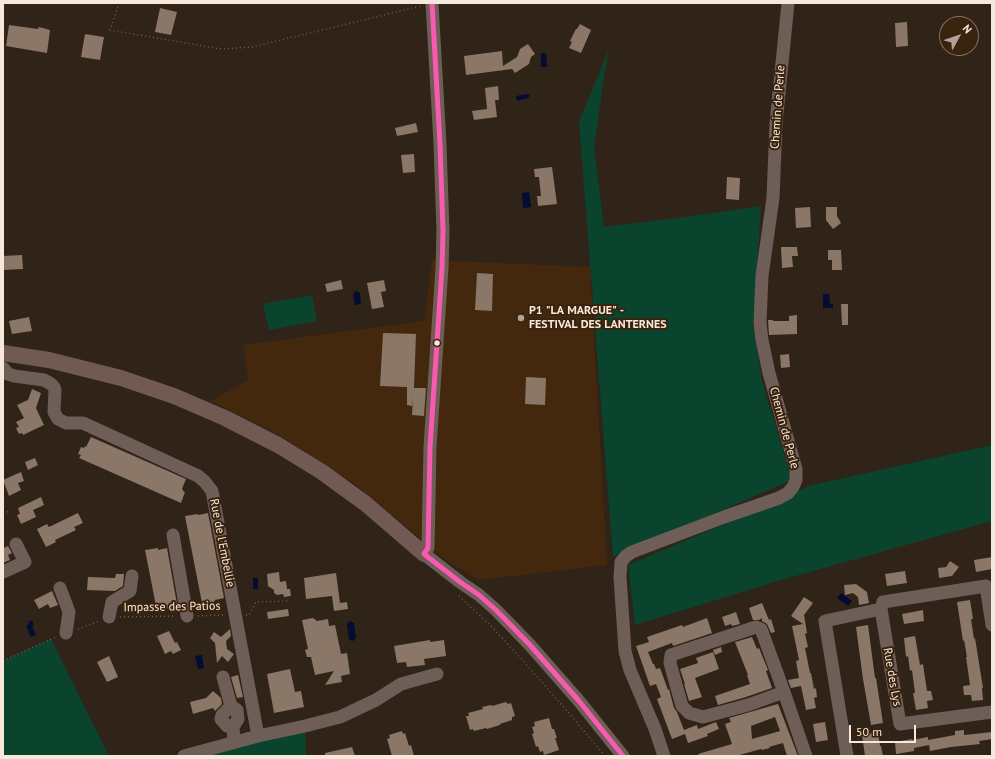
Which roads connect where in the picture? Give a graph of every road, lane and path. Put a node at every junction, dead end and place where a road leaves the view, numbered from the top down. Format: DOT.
graph roads {
  1 [pos="119,3"];
  2 [pos="432,3"];
  3 [pos="788,3"];
  4 [pos="3,352"];
  5 [pos="3,368"];
  6 [pos="3,512"];
  7 [pos="8,512"];
  8 [pos="173,535"];
  9 [pos="16,544"];
  10 [pos="424,554"];
  11 [pos="3,572"];
  12 [pos="132,576"];
  13 [pos="989,585"];
  14 [pos="60,588"];
  15 [pos="456,593"];
  16 [pos="289,601"];
  17 [pos="881,609"];
  18 [pos="235,614"];
  19 [pos="187,616"];
  20 [pos="109,618"];
  21 [pos="992,625"];
  22 [pos="66,633"];
  23 [pos="3,661"];
  24 [pos="437,674"];
  25 [pos="223,677"];
  26 [pos="784,692"];
  27 [pos="992,712"];
  28 [pos="258,736"];
  29 [pos="234,742"];
  30 [pos="184,756"];
  31 [pos="605,756"];
  32 [pos="624,756"];
  33 [pos="664,756"];
  34 [pos="806,756"];
  35 [pos="847,756"];
  1 -- 2 [label="path"];
  2 -- 10 [label="street"];
  3 -- 33 [label="street, Chemin de Perle"];
  4 -- 10 [label="main road"];
  5 -- 18 [label="street, Rue de l'Embellie"];
  6 -- 7 [label="path"];
  8 -- 19 [label="street"];
  9 -- 11 [label="street"];
  10 -- 32 [label="street"];
  12 -- 20 [label="street"];
  13 -- 17 [label="street"];
  13 -- 21 [label="street"];
  14 -- 22 [label="street"];
  15 -- 31 [label="path"];
  16 -- 18 [label="path, Impasse des Patios"];
  17 -- 27 [label="street, Rue des Lys"];
  17 -- 35 [label="street"];
  18 -- 19 [label="path, Impasse des Patios"];
  18 -- 28 [label="street, Rue de l'Embellie"];
  19 -- 20 [label="path, Impasse des Patios"];
  20 -- 22 [label="path, Impasse des Patios"];
  22 -- 23 [label="path, Impasse des Patios"];
  24 -- 28 [label="street"];
  25 -- 29 [label="street"];
  26 -- 26 [label="street"];
  26 -- 34 [label="street"];
  28 -- 29 [label="street"];
  29 -- 30 [label="street"];
}
